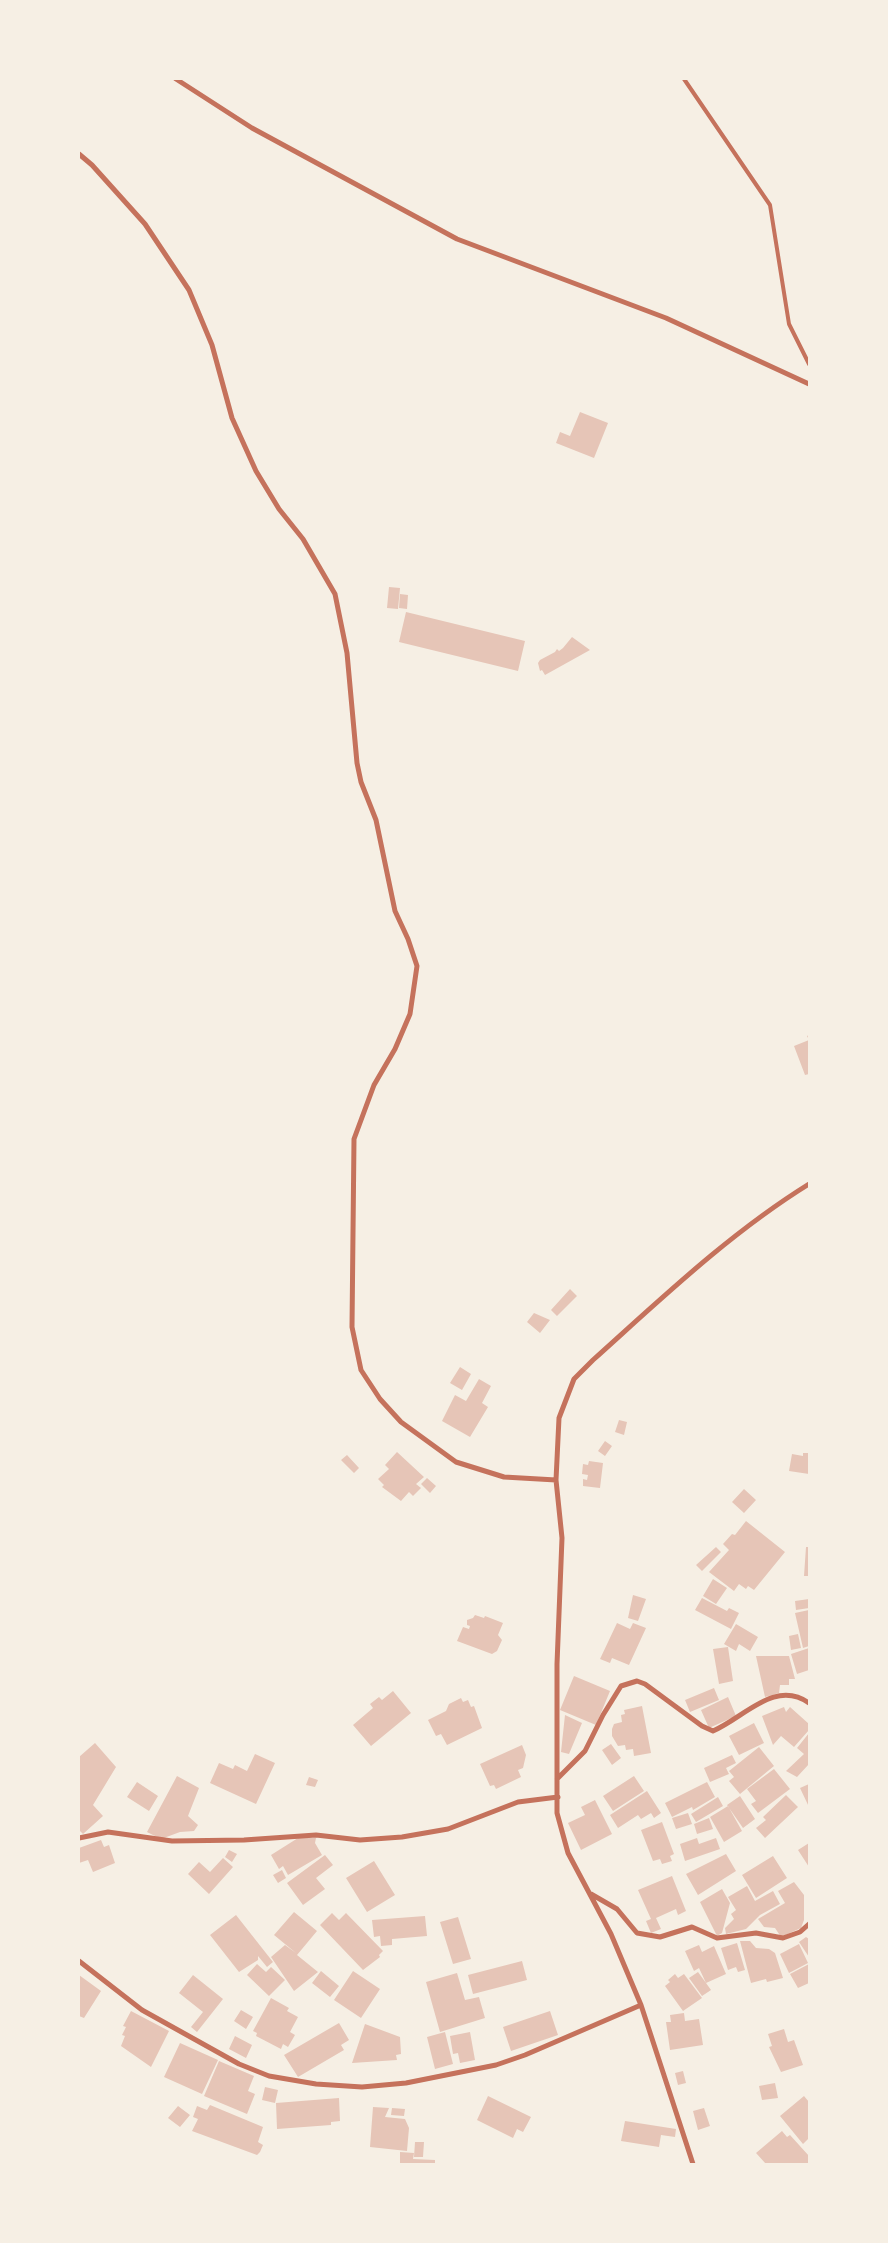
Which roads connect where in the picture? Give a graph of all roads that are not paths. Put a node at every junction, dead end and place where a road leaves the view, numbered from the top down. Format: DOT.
graph roads {
  1 [pos="176,79"];
  2 [pos="684,79"];
  3 [pos="79,154"];
  4 [pos="809,364"];
  5 [pos="809,384"];
  6 [pos="809,1184"];
  7 [pos="556,1480"];
  8 [pos="809,1703"];
  9 [pos="557,1779"];
  10 [pos="558,1797"];
  11 [pos="79,1838"];
  12 [pos="591,1894"];
  13 [pos="809,1924"];
  14 [pos="79,1961"];
  15 [pos="641,2006"];
  16 [pos="693,2164"];
  1 -- 5 [label="street"];
  2 -- 4 [label="lane"];
  3 -- 7 [label="street"];
  6 -- 7 [label="street"];
  7 -- 9 [label="street"];
  8 -- 9 [label="street"];
  9 -- 10 [label="street"];
  10 -- 11 [label="street"];
  10 -- 12 [label="street"];
  12 -- 13 [label="street"];
  12 -- 15 [label="street"];
  14 -- 15 [label="street"];
  15 -- 16 [label="street"];
}
